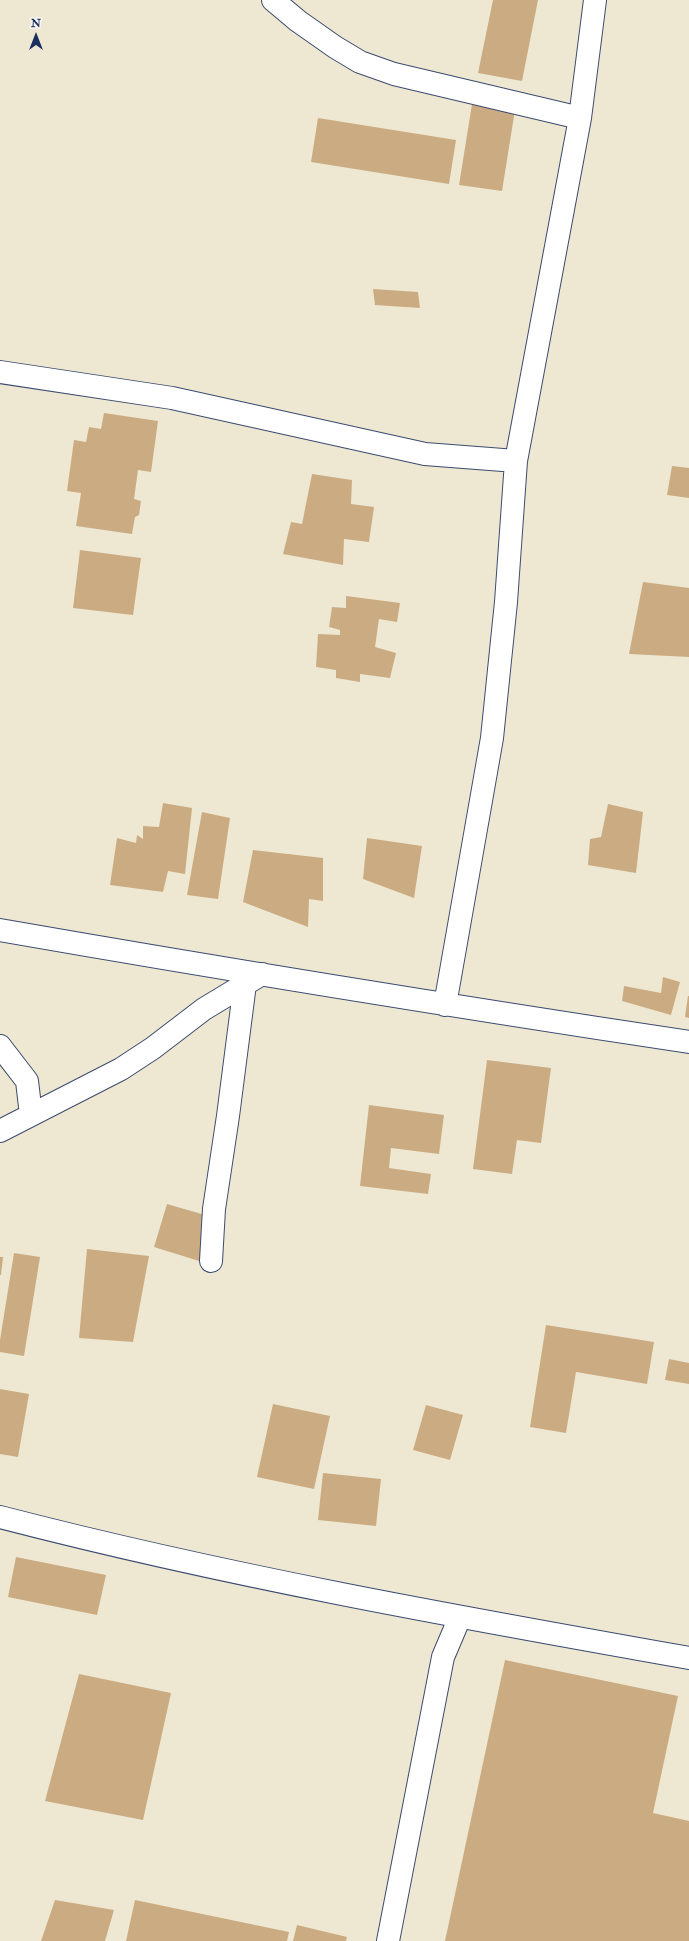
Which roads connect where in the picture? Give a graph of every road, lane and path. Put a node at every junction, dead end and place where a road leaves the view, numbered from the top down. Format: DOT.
graph roads {
  1 [pos="274,0"];
  2 [pos="595,0"];
  3 [pos="580,118"];
  4 [pos="0,372"];
  5 [pos="516,461"];
  6 [pos="0,930"];
  7 [pos="254,979"];
  8 [pos="446,1005"];
  9 [pos="689,1042"];
  10 [pos="0,1046"];
  11 [pos="31,1115"];
  12 [pos="0,1131"];
  13 [pos="211,1262"];
  14 [pos="0,1517"];
  15 [pos="460,1617"];
  16 [pos="689,1658"];
  17 [pos="388,1941"];
  1 -- 3 [label="street"];
  2 -- 3 [label="street"];
  3 -- 5 [label="street"];
  4 -- 5 [label="street"];
  5 -- 8 [label="street"];
  6 -- 7 [label="street"];
  7 -- 8 [label="street"];
  7 -- 11 [label="street"];
  7 -- 13 [label="street"];
  8 -- 9 [label="street"];
  10 -- 11 [label="street"];
  11 -- 12 [label="street"];
  14 -- 15 [label="street"];
  15 -- 16 [label="street"];
  15 -- 17 [label="street"];
}
